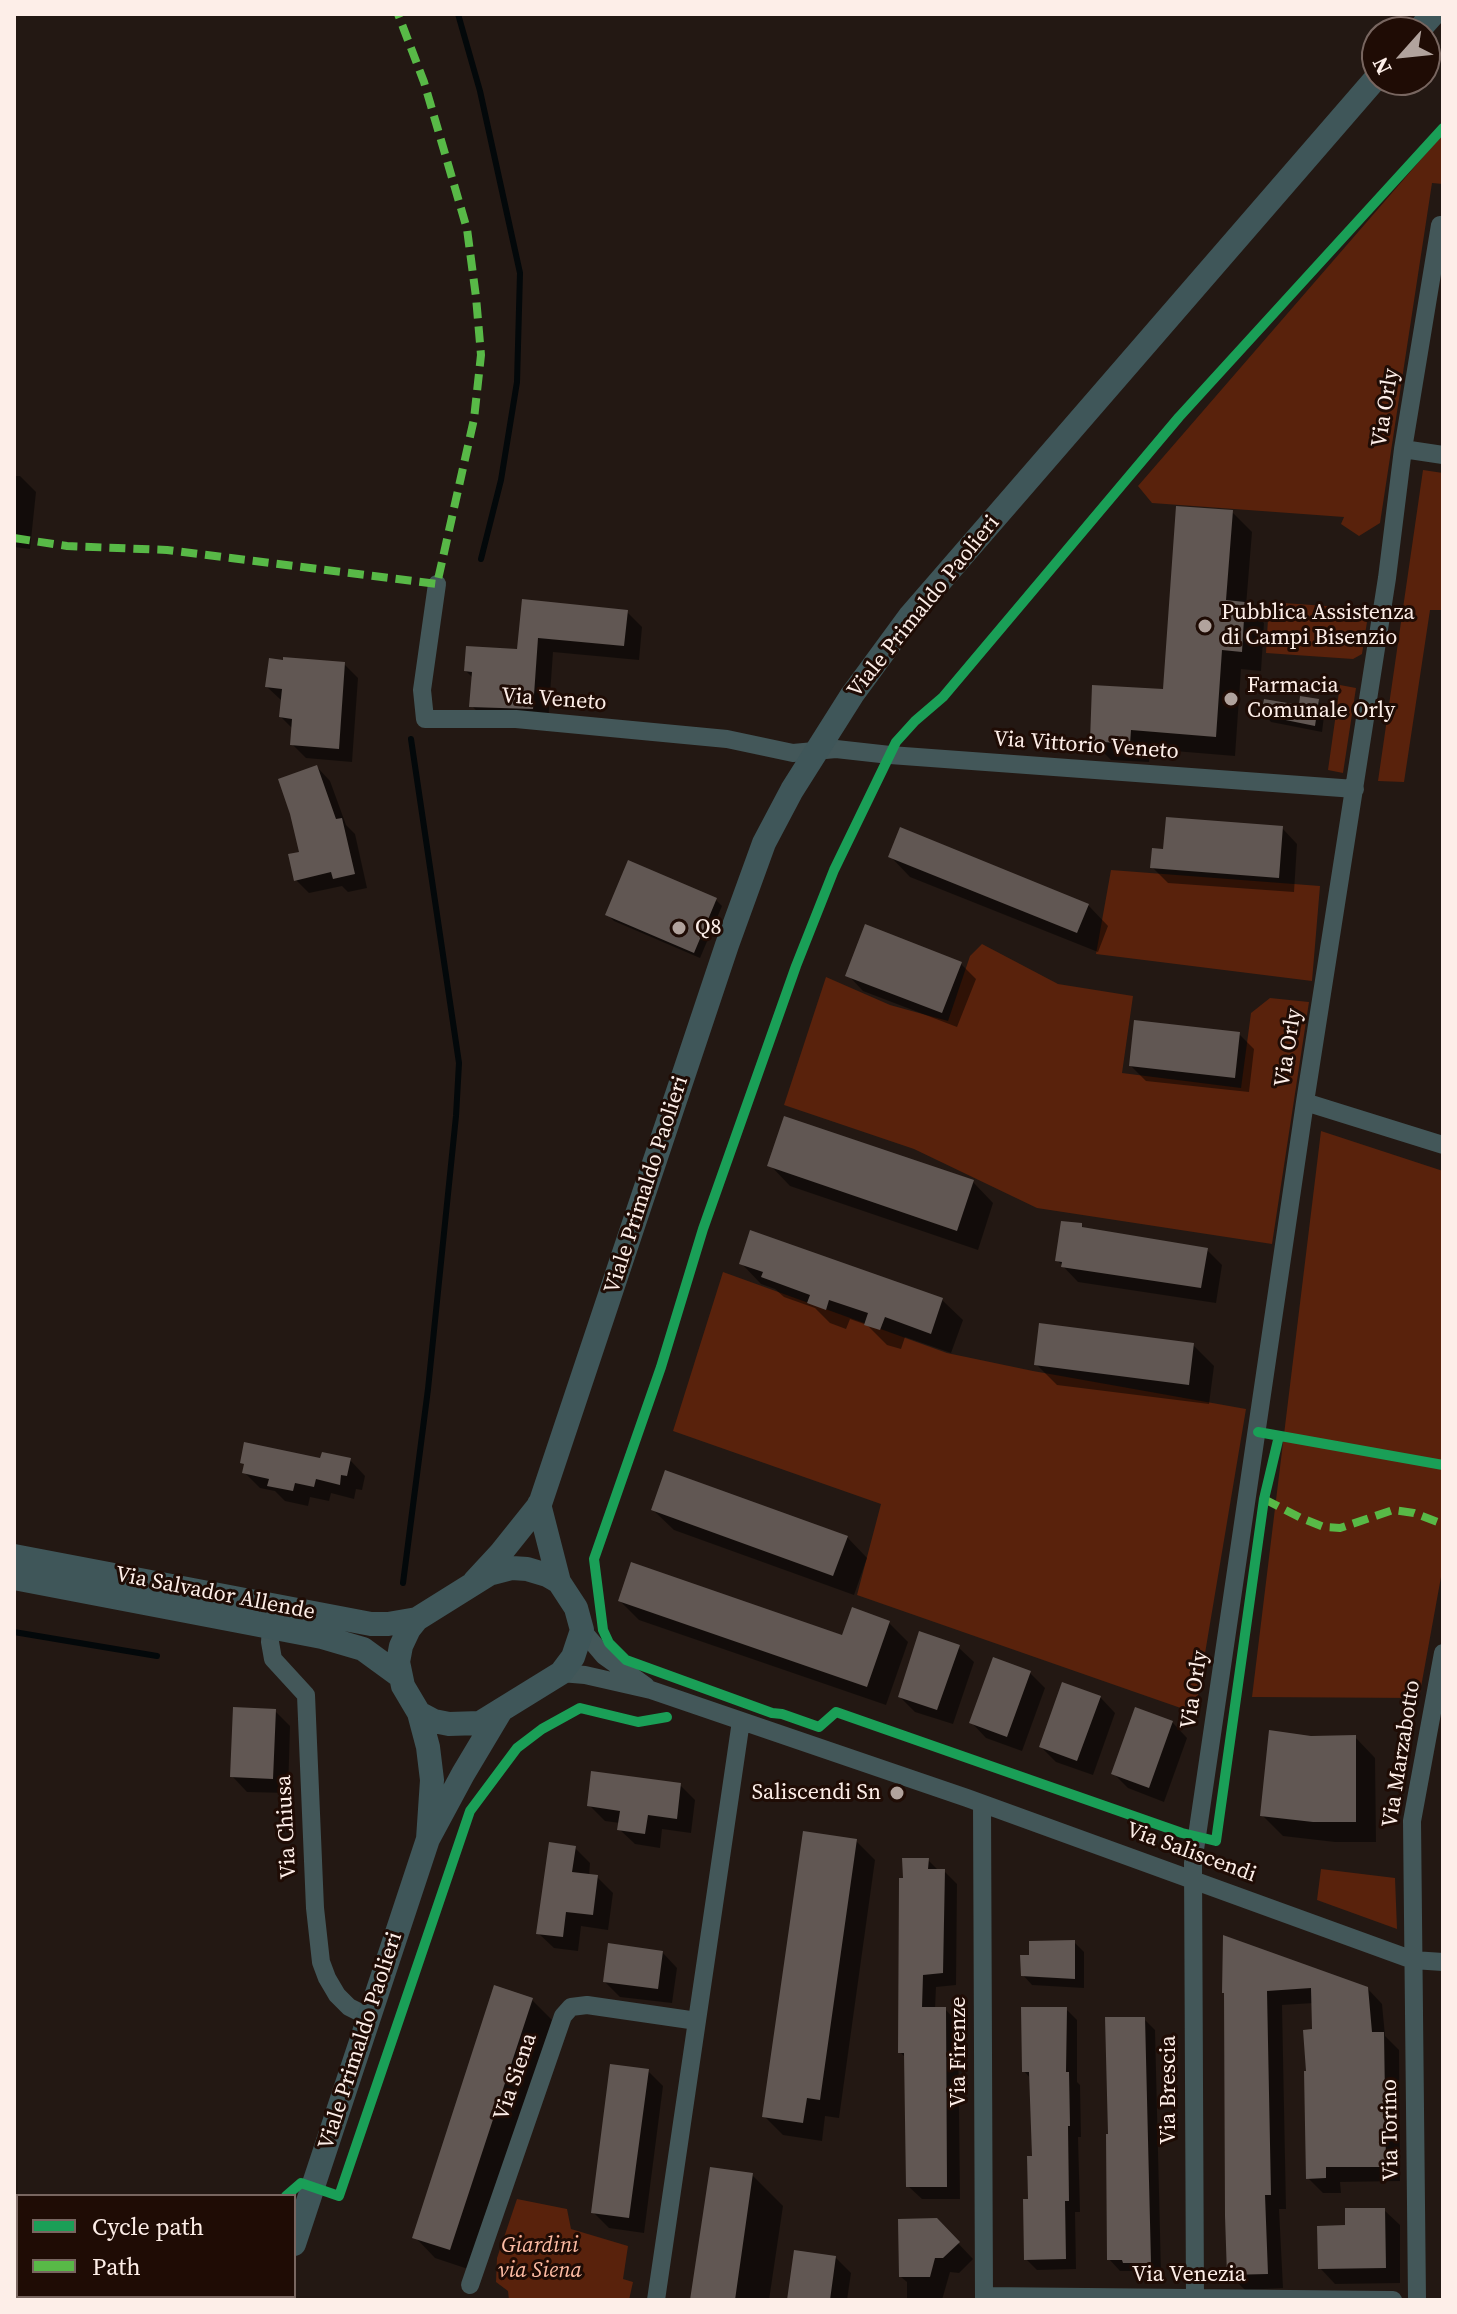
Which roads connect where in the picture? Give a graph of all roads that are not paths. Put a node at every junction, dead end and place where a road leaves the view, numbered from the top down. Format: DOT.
graph roads {
  1 [pos="1361,95"];
  2 [pos="1442,226"];
  3 [pos="1403,449"];
  4 [pos="1443,455"];
  5 [pos="437,584"];
  6 [pos="815,753"];
  7 [pos="1355,789"];
  8 [pos="1305,1102"];
  9 [pos="1443,1145"];
  10 [pos="539,1504"];
  11 [pos="14,1556"];
  12 [pos="14,1578"];
  13 [pos="475,1581"];
  14 [pos="559,1582"];
  15 [pos="417,1619"];
  16 [pos="271,1627"];
  17 [pos="582,1630"];
  18 [pos="1443,1653"];
  19 [pos="561,1673"];
  20 [pos="400,1676"];
  21 [pos="651,1690"];
  22 [pos="500,1712"];
  23 [pos="419,1713"];
  24 [pos="741,1721"];
  25 [pos="982,1804"];
  26 [pos="428,1839"];
  27 [pos="1192,1880"];
  28 [pos="1413,1960"];
  29 [pos="1443,1962"];
  30 [pos="369,2017"];
  31 [pos="697,2021"];
  32 [pos="296,2238"];
  33 [pos="470,2285"];
  34 [pos="984,2298"];
  35 [pos="656,2300"];
  36 [pos="1195,2300"];
  37 [pos="1393,2300"];
  38 [pos="1417,2300"];
  1 -- 6 [label="main road, Viale Primaldo Paolieri"];
  2 -- 3 [label="street, Via Orly"];
  3 -- 4 [label="street"];
  3 -- 7 [label="street, Via Orly"];
  5 -- 6 [label="street, Via Veneto"];
  6 -- 7 [label="street, Via Vittorio Veneto"];
  6 -- 10 [label="main road, Viale Primaldo Paolieri"];
  7 -- 8 [label="street, Via Orly"];
  8 -- 9 [label="street"];
  8 -- 27 [label="street, Via Orly"];
  10 -- 13 [label="main road, Viale Primaldo Paolieri"];
  10 -- 14 [label="main road"];
  11 -- 15 [label="main road, Via Salvador Allende"];
  12 -- 16 [label="main road, Via Salvador Allende"];
  13 -- 14 [label="main road, Viale Primaldo Paolieri"];
  13 -- 15 [label="main road, Viale Primaldo Paolieri"];
  14 -- 17 [label="main road"];
  15 -- 20 [label="main road"];
  16 -- 20 [label="main road, Via Salvador Allende"];
  16 -- 30 [label="street, Via Chiusa"];
  17 -- 19 [label="main road, Viale Primaldo Paolieri"];
  17 -- 21 [label="street, Via Saliscendi"];
  18 -- 28 [label="street, Via Marzabotto"];
  19 -- 21 [label="street, Via Saliscendi"];
  19 -- 22 [label="main road, Viale Primaldo Paolieri"];
  20 -- 23 [label="main road, Viale Primaldo Paolieri"];
  21 -- 24 [label="street, Via Saliscendi"];
  22 -- 23 [label="main road, Viale Primaldo Paolieri"];
  22 -- 26 [label="main road, Viale Primaldo Paolieri"];
  23 -- 26 [label="main road, Viale Primaldo Paolieri"];
  24 -- 25 [label="street, Via Saliscendi"];
  24 -- 31 [label="street"];
  25 -- 27 [label="street, Via Saliscendi"];
  25 -- 34 [label="street, Via Firenze"];
  26 -- 30 [label="main road, Viale Primaldo Paolieri"];
  27 -- 28 [label="street, Via Saliscendi"];
  27 -- 36 [label="street, Via Brescia"];
  28 -- 29 [label="street, Via Saliscendi"];
  28 -- 38 [label="street, Via Torino"];
  30 -- 32 [label="main road, Viale Primaldo Paolieri"];
  31 -- 33 [label="street, Via Siena"];
  31 -- 35 [label="street"];
  34 -- 36 [label="street, Via Venezia"];
  36 -- 37 [label="street, Via Venezia"];
}
